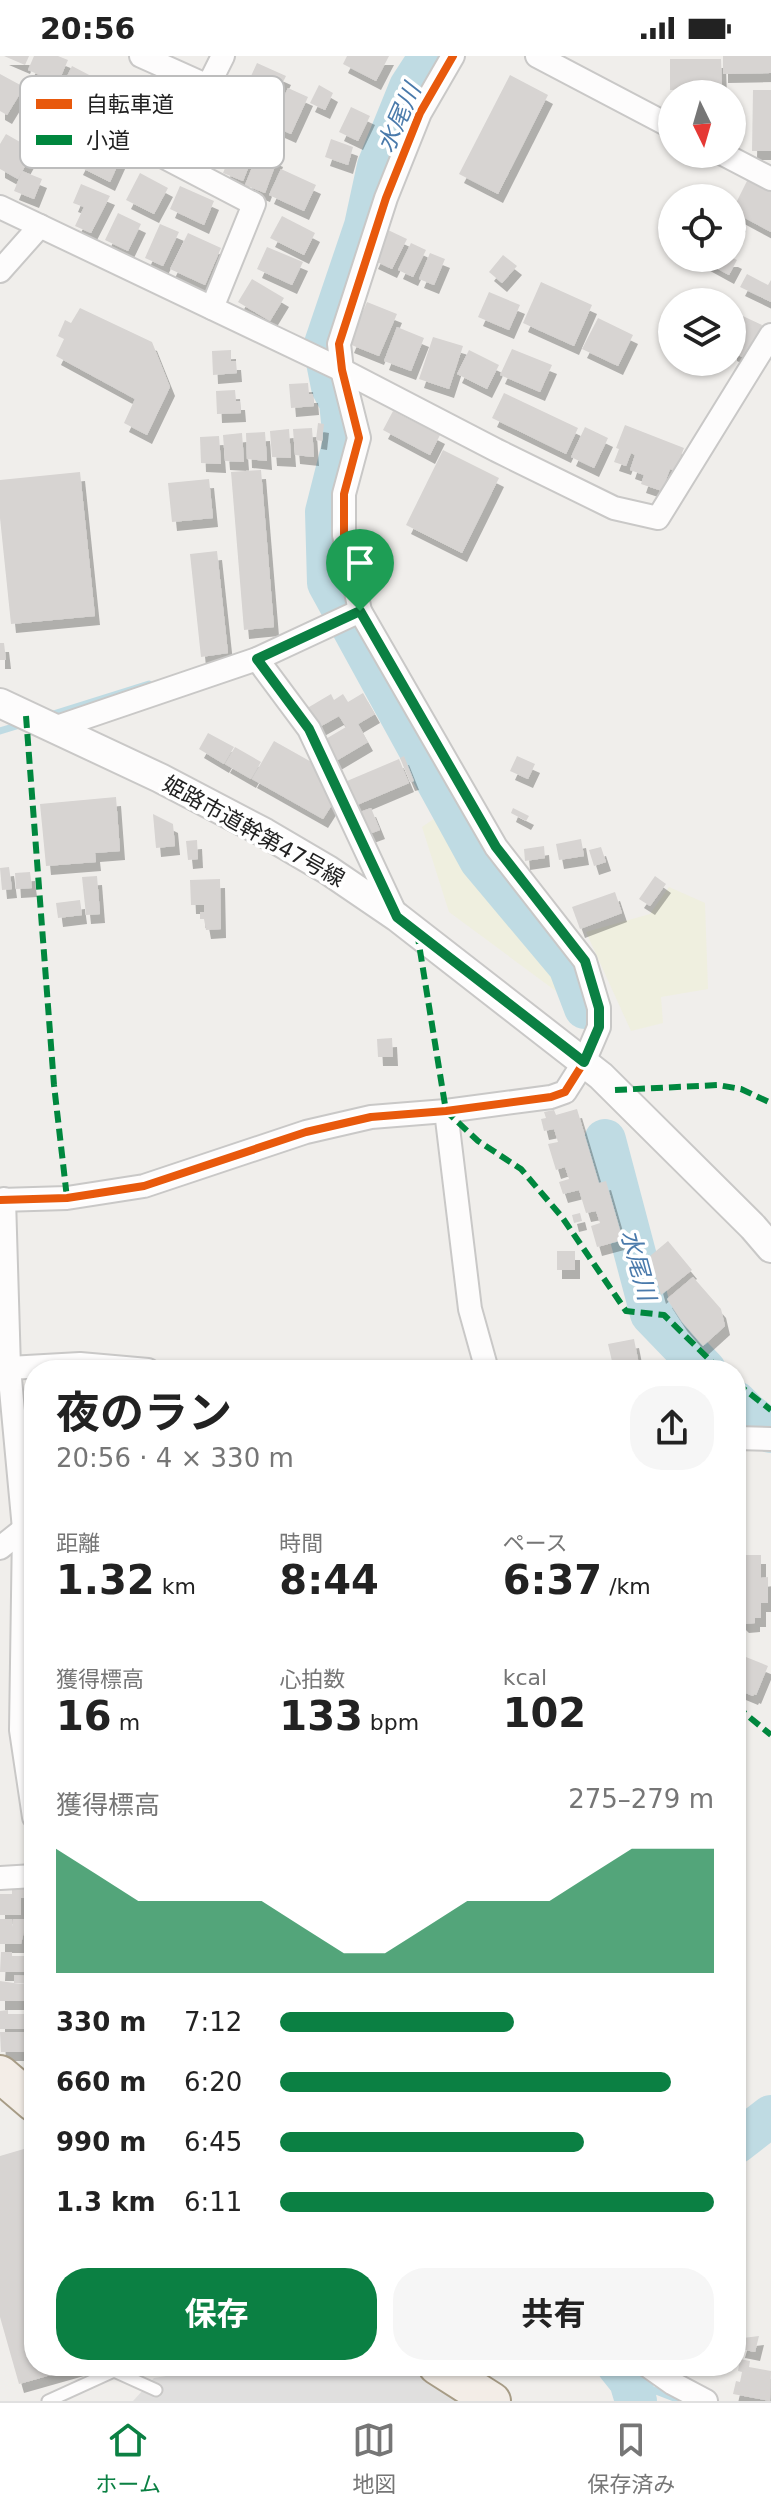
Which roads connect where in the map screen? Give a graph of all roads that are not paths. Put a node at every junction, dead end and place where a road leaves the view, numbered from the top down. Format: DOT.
graph roads {
  1 [pos="141,56"];
  2 [pos="223,56"];
  3 [pos="453,56"];
  4 [pos="537,56"];
  5 [pos="186,76"];
  6 [pos="213,76"];
  7 [pos="658,120"];
  8 [pos="746,166"];
  9 [pos="185,168"];
  10 [pos="771,179"];
  11 [pos="0,207"];
  12 [pos="40,226"];
  13 [pos="0,271"];
  14 [pos="212,308"];
  15 [pos="771,335"];
  16 [pos="342,370"];
  17 [pos="360,611"];
  18 [pos="257,659"];
  19 [pos="0,703"];
  20 [pos="54,728"];
  21 [pos="397,917"];
  22 [pos="584,1062"];
  23 [pos="446,1111"];
  24 [pos="2,1199"];
  25 [pos="771,1248"];
  26 [pos="484,1360"];
  27 [pos="7,1379"];
  28 [pos="746,1438"];
  29 [pos="771,1439"];
  30 [pos="24,1494"];
  31 [pos="24,1531"];
  32 [pos="0,1548"];
  33 [pos="24,1620"];
  34 [pos="18,1730"];
  35 [pos="24,1763"];
  36 [pos="24,1877"];
  37 [pos="0,1878"];
  38 [pos="0,2074"];
  39 [pos="24,2094"];
  40 [pos="103,2376"];
  41 [pos="125,2376"];
  42 [pos="453,2376"];
  43 [pos="662,2376"];
  44 [pos="156,2390"];
  45 [pos="48,2401"];
  46 [pos="492,2401"];
  47 [pos="706,2401"];
  1 -- 5 [label="street"];
  2 -- 6 [label="street"];
  3 -- 16 [label="street"];
  4 -- 7 [label="street"];
  8 -- 10 [label="street"];
  9 -- 14 [label="street"];
  11 -- 12 [label="street"];
  12 -- 13 [label="street"];
  12 -- 14 [label="street"];
  14 -- 16 [label="street"];
  15 -- 16 [label="street"];
  16 -- 17 [label="street"];
  17 -- 18 [label="street"];
  17 -- 22 [label="street"];
  18 -- 20 [label="street"];
  18 -- 21 [label="street"];
  19 -- 20 [label="street, 姫路市道幹第47号線"];
  20 -- 21 [label="street, 姫路市道幹第47号線"];
  21 -- 22 [label="street, 姫路市道幹第47号線"];
  22 -- 23 [label="street"];
  22 -- 25 [label="street, 姫路市道幹第47号線"];
  23 -- 24 [label="street"];
  23 -- 26 [label="street"];
  24 -- 27 [label="street"];
  27 -- 30 [label="street"];
  28 -- 29 [label="street"];
  31 -- 32 [label="street"];
  33 -- 34 [label="street"];
  34 -- 35 [label="street"];
  36 -- 37 [label="street"];
  38 -- 39 [label="main road"];
  40 -- 45 [label="lane"];
  41 -- 44 [label="lane"];
  42 -- 46 [label="main road"];
  43 -- 47 [label="street"];
}
